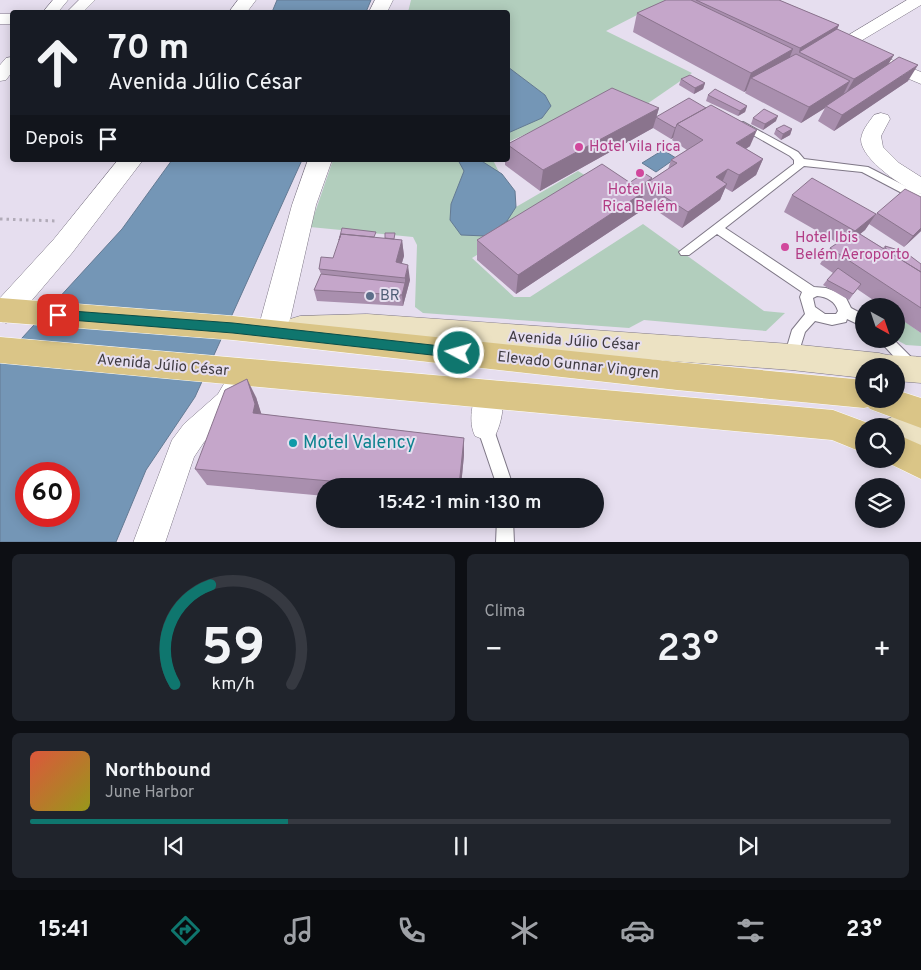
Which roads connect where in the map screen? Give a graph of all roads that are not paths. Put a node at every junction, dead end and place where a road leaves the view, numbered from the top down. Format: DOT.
graph roads {
  1 [pos="60,0"];
  2 [pos="88,0"];
  3 [pos="918,0"];
  4 [pos="52,10"];
  5 [pos="76,10"];
  6 [pos="826,38"];
  7 [pos="843,45"];
  8 [pos="10,64"];
  9 [pos="0,76"];
  10 [pos="921,79"];
  11 [pos="731,118"];
  12 [pos="882,119"];
  13 [pos="129,162"];
  14 [pos="319,162"];
  15 [pos="800,162"];
  16 [pos="921,187"];
  17 [pos="921,198"];
  18 [pos="717,228"];
  19 [pos="685,252"];
  20 [pos="812,292"];
  21 [pos="3,311"];
  22 [pos="845,311"];
  23 [pos="813,314"];
  24 [pos="855,317"];
  25 [pos="225,328"];
  26 [pos="273,329"];
  27 [pos="893,348"];
  28 [pos="7,351"];
  29 [pos="791,357"];
  30 [pos="855,364"];
  31 [pos="910,369"];
  32 [pos="242,373"];
  33 [pos="855,393"];
  34 [pos="489,395"];
  35 [pos="905,407"];
  36 [pos="921,413"];
  37 [pos="848,426"];
  38 [pos="485,427"];
  39 [pos="905,432"];
  40 [pos="921,433"];
  41 [pos="905,454"];
  42 [pos="921,462"];
  43 [pos="501,478"];
  44 [pos="505,528"];
  45 [pos="149,542"];
  46 [pos="505,542"];
  1 -- 4 [label="street"];
  2 -- 5 [label="street"];
  3 -- 7 [label="street"];
  6 -- 7 [label="street"];
  7 -- 10 [label="street"];
  8 -- 9 [label="street"];
  11 -- 15 [label="lane"];
  12 -- 16 [label="street"];
  13 -- 21 [label="street"];
  14 -- 26 [label="street"];
  15 -- 17 [label="lane"];
  15 -- 18 [label="lane"];
  18 -- 19 [label="lane"];
  18 -- 20 [label="lane"];
  20 -- 22 [label="lane"];
  20 -- 23 [label="lane"];
  21 -- 25 [label="main road, Avenida Júlio César"];
  22 -- 23 [label="lane"];
  22 -- 24 [label="lane"];
  23 -- 29 [label="lane"];
  25 -- 26 [label="main road, Avenida Júlio César"];
  25 -- 33 [label="main road, Elevado Gunnar Vingren"];
  26 -- 29 [label="main road, Avenida Júlio César"];
  27 -- 31 [label="lane"];
  28 -- 32 [label="main road, Avenida Júlio César"];
  29 -- 30 [label="main road, Avenida Júlio César"];
  32 -- 34 [label="main road, Avenida Júlio César"];
  32 -- 45 [label="street"];
  34 -- 37 [label="main road, Avenida Júlio César"];
  34 -- 38 [label="street"];
  35 -- 36 [label="main road"];
  38 -- 43 [label="lane"];
  39 -- 40 [label="main road"];
  41 -- 42 [label="main road"];
  44 -- 46 [label="lane"];
}
